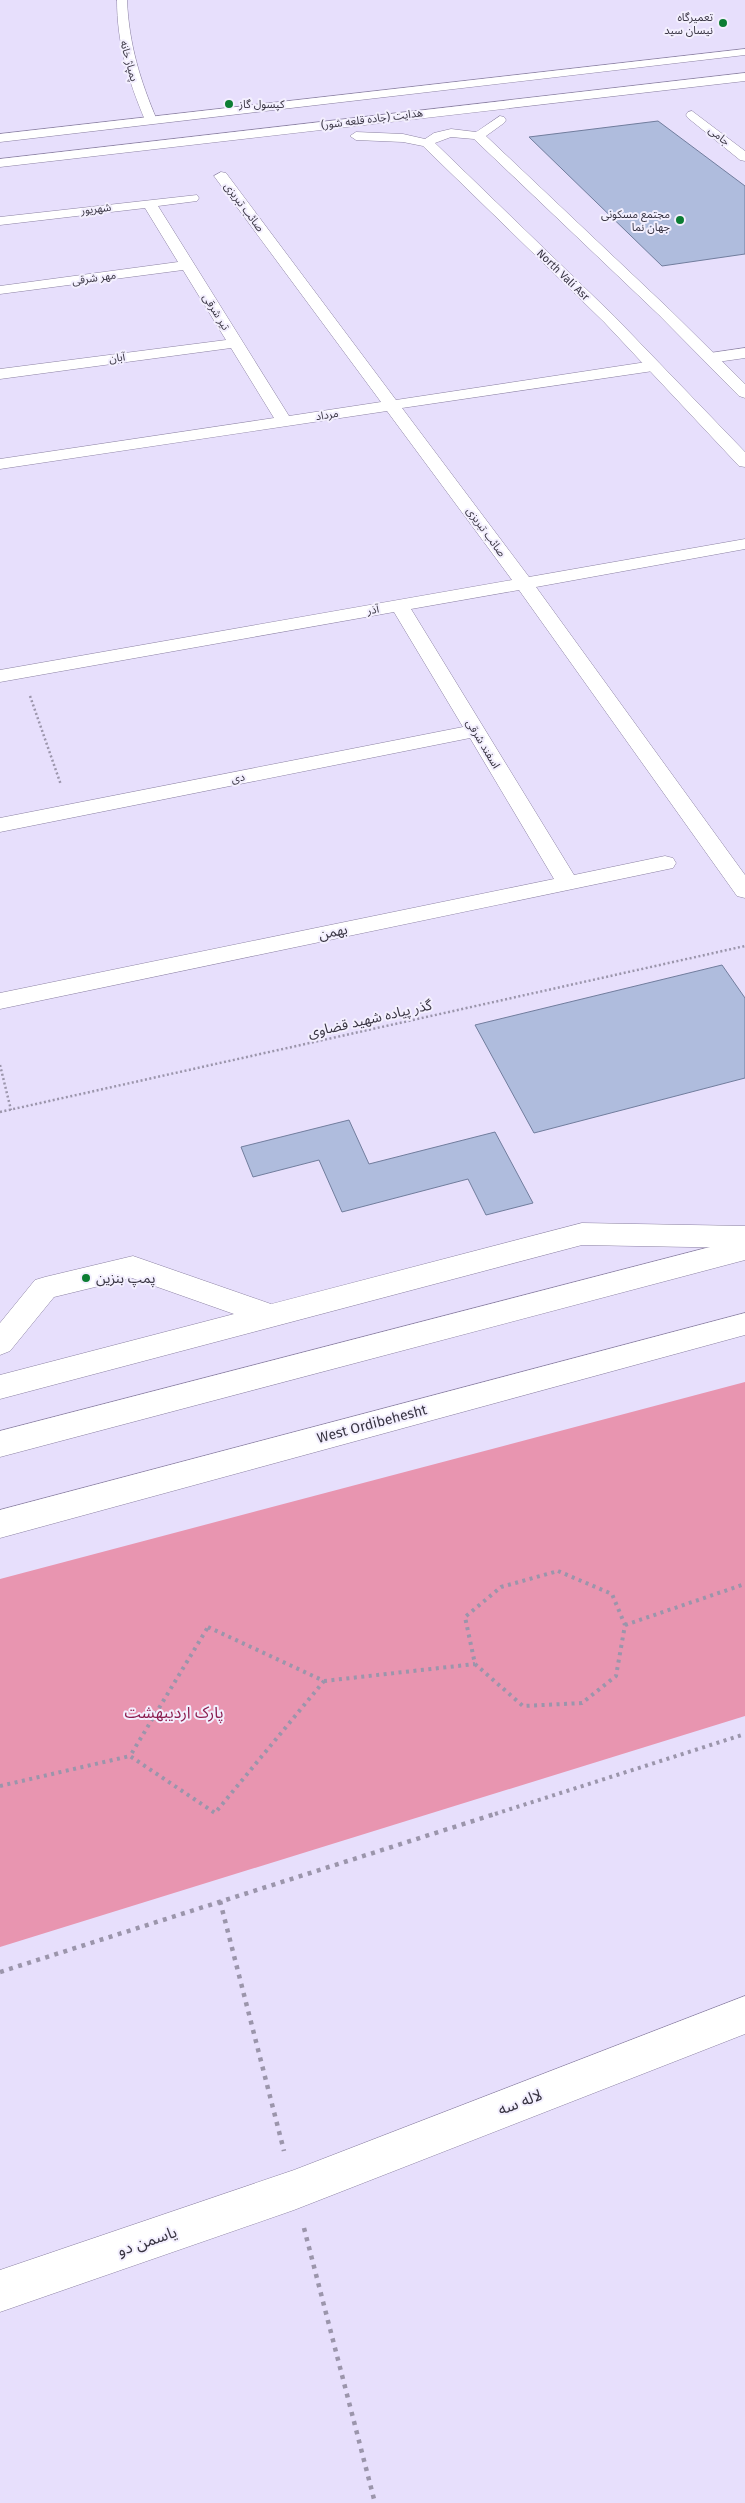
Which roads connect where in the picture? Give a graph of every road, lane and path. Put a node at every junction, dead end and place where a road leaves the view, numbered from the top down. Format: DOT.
graph roads {
  1 [pos="122,0"];
  2 [pos="745,52"];
  3 [pos="745,77"];
  4 [pos="745,90"];
  5 [pos="709,94"];
  6 [pos="692,115"];
  7 [pos="151,120"];
  8 [pos="478,136"];
  9 [pos="0,138"];
  10 [pos="427,143"];
  11 [pos="745,157"];
  12 [pos="0,163"];
  13 [pos="114,163"];
  14 [pos="66,167"];
  15 [pos="0,172"];
  16 [pos="0,176"];
  17 [pos="221,176"];
  18 [pos="192,198"];
  19 [pos="149,203"];
  20 [pos="0,221"];
  21 [pos="187,265"];
  22 [pos="0,290"];
  23 [pos="235,342"];
  24 [pos="745,353"];
  25 [pos="710,358"];
  26 [pos="653,366"];
  27 [pos="0,374"];
  28 [pos="745,392"];
  29 [pos="392,405"];
  30 [pos="284,421"];
  31 [pos="745,462"];
  32 [pos="0,464"];
  33 [pos="745,544"];
  34 [pos="524,583"];
  35 [pos="399,605"];
  36 [pos="21,672"];
  37 [pos="0,676"];
  38 [pos="475,730"];
  39 [pos="70,811"];
  40 [pos="0,825"];
  41 [pos="666,863"];
  42 [pos="568,883"];
  43 [pos="745,891"];
  44 [pos="745,946"];
  45 [pos="0,1002"];
  46 [pos="0,1065"];
  47 [pos="11,1110"];
  48 [pos="0,1112"];
  49 [pos="745,1238"];
  50 [pos="745,1250"];
  51 [pos="272,1316"];
  52 [pos="745,1324"];
  53 [pos="0,1343"];
  54 [pos="0,1387"];
  55 [pos="0,1444"];
  56 [pos="0,1524"];
  57 [pos="745,1584"];
  58 [pos="624,1625"];
  59 [pos="475,1664"];
  60 [pos="324,1681"];
  61 [pos="745,1734"];
  62 [pos="130,1756"];
  63 [pos="0,1786"];
  64 [pos="0,1972"];
  65 [pos="745,2015"];
  66 [pos="294,2190"];
  67 [pos="0,2291"];
  1 -- 7 [label="street, پمپاژ خانه"];
  2 -- 7 [label="street, هدایت (جاده قلعه شور)"];
  3 -- 12 [label="street, هدایت (جاده قلعه شور)"];
  4 -- 5 [label="street"];
  6 -- 11 [label="street, جامی"];
  7 -- 9 [label="street, هدایت (جاده قلعه شور)"];
  8 -- 10 [label="street"];
  8 -- 10 [label="street"];
  8 -- 25 [label="street"];
  10 -- 26 [label="street, North Vali Asr"];
  13 -- 14 [label="street"];
  14 -- 15 [label="street"];
  14 -- 16 [label="street"];
  17 -- 29 [label="street, صائب تبریزی"];
  18 -- 19 [label="street, شهریور"];
  19 -- 20 [label="street, شهریور"];
  19 -- 21 [label="street, تیر شرقی"];
  21 -- 22 [label="street, مهر شرقی"];
  21 -- 23 [label="street, تیر شرقی"];
  23 -- 27 [label="street, آبان"];
  23 -- 30 [label="street, تیر شرقی"];
  24 -- 25 [label="street"];
  25 -- 28 [label="street"];
  26 -- 29 [label="street, مرداد"];
  26 -- 31 [label="street, North Vali Asr"];
  29 -- 30 [label="street, مرداد"];
  29 -- 34 [label="street, صائب تبریزی"];
  30 -- 32 [label="street, مرداد"];
  33 -- 34 [label="street, آذر"];
  34 -- 35 [label="street, آذر"];
  34 -- 43 [label="street, صائب تبریزی"];
  35 -- 36 [label="street, آذر"];
  35 -- 38 [label="street, اسفند شرقی"];
  36 -- 37 [label="street, آذر"];
  36 -- 39 [label="path"];
  38 -- 39 [label="street, دی"];
  38 -- 42 [label="street, اسفند شرقی"];
  39 -- 40 [label="street, دی"];
  41 -- 42 [label="street, بهمن"];
  42 -- 45 [label="street, بهمن"];
  44 -- 47 [label="path, گذر پیاده شهید قضاوی"];
  46 -- 47 [label="path"];
  47 -- 48 [label="path, گذر پیاده شهید قضاوی"];
  49 -- 51 [label="street"];
  50 -- 55 [label="street"];
  51 -- 53 [label="street"];
  51 -- 54 [label="street"];
  52 -- 56 [label="street, West Ordibehesht"];
  57 -- 58 [label="path"];
  58 -- 59 [label="path"];
  58 -- 59 [label="path"];
  59 -- 60 [label="path"];
  60 -- 62 [label="path"];
  60 -- 62 [label="path"];
  61 -- 64 [label="path"];
  62 -- 63 [label="path"];
  65 -- 66 [label="street, لاله سه"];
  66 -- 67 [label="street, یاسمن دو"];
}
